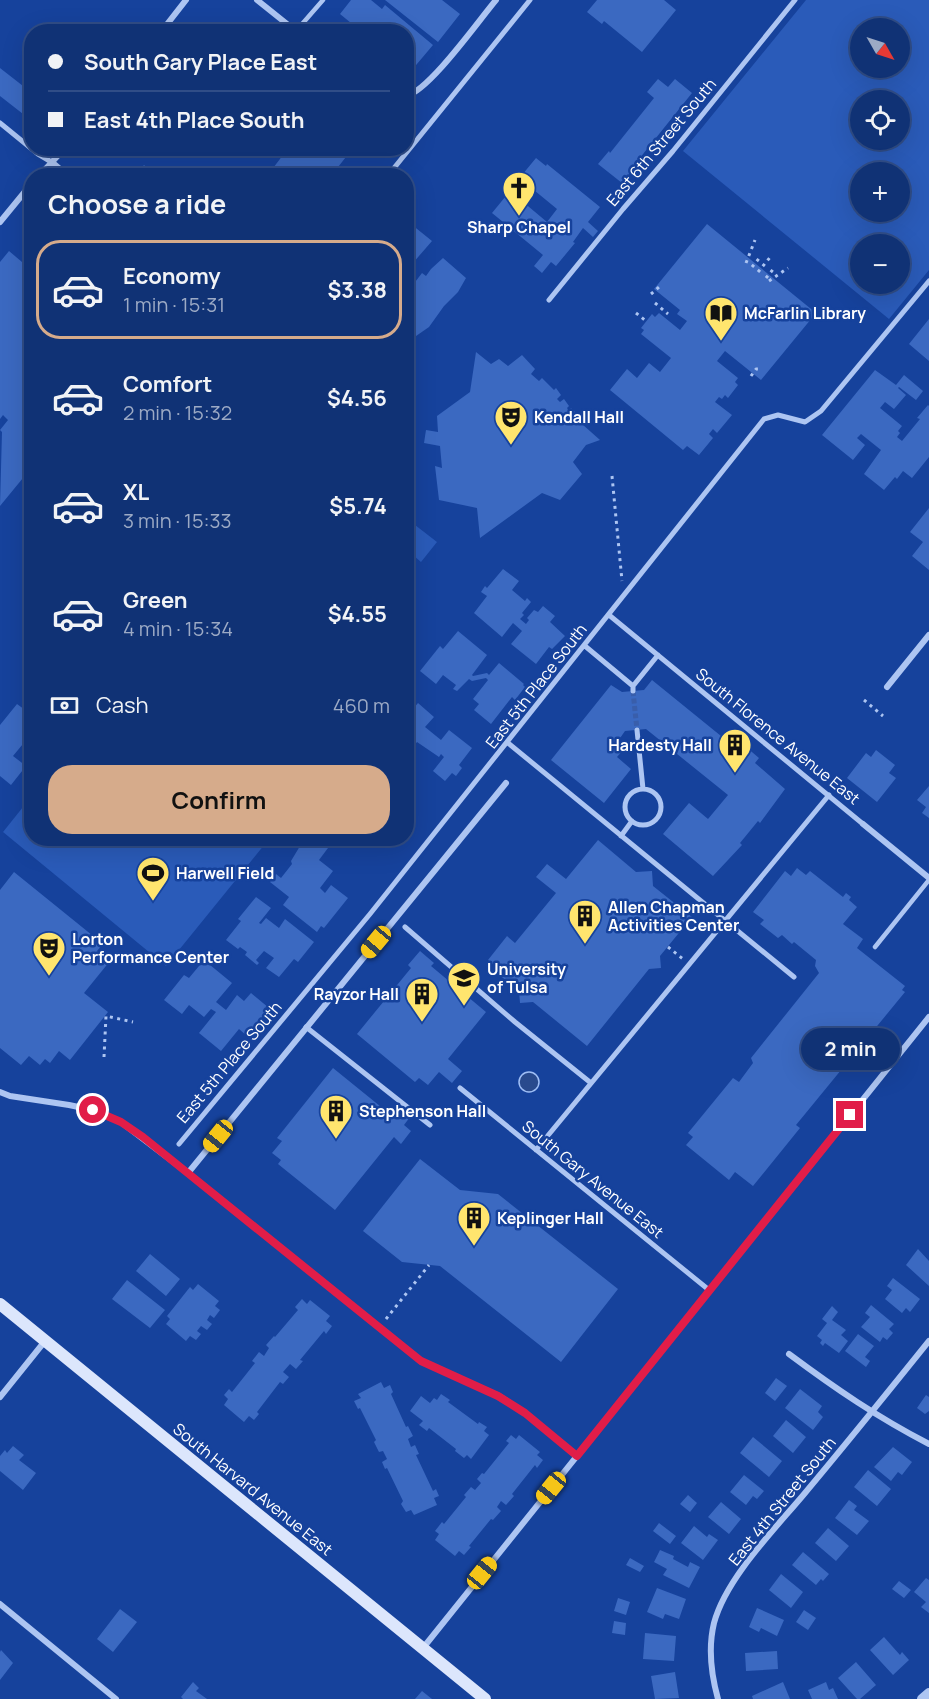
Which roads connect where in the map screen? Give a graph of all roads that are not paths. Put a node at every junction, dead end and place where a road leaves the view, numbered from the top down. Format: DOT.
graph roads {
  1 [pos="186,0"];
  2 [pos="257,0"];
  3 [pos="323,0"];
  4 [pos="496,0"];
  5 [pos="530,0"];
  6 [pos="795,0"];
  7 [pos="167,24"];
  8 [pos="288,24"];
  9 [pos="303,24"];
  10 [pos="414,93"];
  11 [pos="0,123"];
  12 [pos="24,143"];
  13 [pos="414,143"];
  14 [pos="41,156"];
  15 [pos="59,156"];
  16 [pos="404,156"];
  17 [pos="53,163"];
  18 [pos="48,168"];
  19 [pos="59,168"];
  20 [pos="394,168"];
  21 [pos="24,193"];
  22 [pos="0,222"];
  23 [pos="929,281"];
  24 [pos="549,300"];
  25 [pos="609,615"];
  26 [pos="929,636"];
  27 [pos="585,646"];
  28 [pos="657,655"];
  29 [pos="887,687"];
  30 [pos="637,730"];
  31 [pos="508,742"];
  32 [pos="506,783"];
  33 [pos="643,789"];
  34 [pos="829,795"];
  35 [pos="632,821"];
  36 [pos="863,824"];
  37 [pos="621,836"];
  38 [pos="929,879"];
  39 [pos="726,922"];
  40 [pos="405,927"];
  41 [pos="875,947"];
  42 [pos="794,977"];
  43 [pos="929,1017"];
  44 [pos="306,1028"];
  45 [pos="591,1083"];
  46 [pos="460,1088"];
  47 [pos="0,1092"];
  48 [pos="430,1125"];
  49 [pos="179,1144"];
  50 [pos="536,1150"];
  51 [pos="188,1173"];
  52 [pos="709,1290"];
  53 [pos="0,1304"];
  54 [pos="45,1341"];
  55 [pos="929,1341"];
  56 [pos="789,1354"];
  57 [pos="0,1397"];
  58 [pos="871,1413"];
  59 [pos="929,1444"];
  60 [pos="577,1456"];
  61 [pos="0,1604"];
  62 [pos="423,1648"];
  63 [pos="929,1693"];
  64 [pos="116,1699"];
  65 [pos="485,1699"];
  66 [pos="718,1699"];
  67 [pos="922,1699"];
  1 -- 7 [label="street"];
  2 -- 8 [label="street"];
  3 -- 9 [label="lane"];
  4 -- 10 [label="street"];
  5 -- 13 [label="street"];
  6 -- 24 [label="street, East 6th Street South"];
  11 -- 12 [label="street"];
  14 -- 17 [label="street"];
  15 -- 17 [label="street"];
  16 -- 20 [label="street"];
  17 -- 18 [label="street"];
  17 -- 19 [label="street"];
  21 -- 22 [label="street"];
  23 -- 25 [label="street, East 5th Place South"];
  25 -- 27 [label="street, East 5th Place South"];
  25 -- 28 [label="street, South Florence Avenue East"];
  26 -- 29 [label="street"];
  27 -- 28 [label="street"];
  27 -- 31 [label="street, East 5th Place South"];
  28 -- 34 [label="street, South Florence Avenue East"];
  30 -- 33 [label="street"];
  31 -- 37 [label="street"];
  31 -- 49 [label="street, East 5th Place South"];
  32 -- 44 [label="street"];
  33 -- 35 [label="street"];
  33 -- 35 [label="street"];
  34 -- 36 [label="street, South Florence Avenue East"];
  34 -- 39 [label="street"];
  35 -- 37 [label="street"];
  36 -- 38 [label="street, South Florence Avenue East"];
  37 -- 39 [label="street"];
  38 -- 41 [label="lane"];
  39 -- 42 [label="street"];
  39 -- 45 [label="street"];
  40 -- 45 [label="street"];
  43 -- 52 [label="street"];
  44 -- 48 [label="street"];
  44 -- 51 [label="street"];
  45 -- 50 [label="street"];
  46 -- 50 [label="street, South Gary Avenue East"];
  47 -- 51 [label="street"];
  50 -- 52 [label="street, South Gary Avenue East"];
  51 -- 60 [label="street"];
  52 -- 60 [label="street"];
  53 -- 54 [label="main road, South Harvard Avenue East"];
  54 -- 57 [label="street"];
  54 -- 62 [label="main road, South Harvard Avenue East"];
  55 -- 58 [label="street, East 4th Street South"];
  56 -- 58 [label="street"];
  58 -- 59 [label="street"];
  58 -- 66 [label="street, East 4th Street South"];
  60 -- 62 [label="street"];
  61 -- 64 [label="street"];
  62 -- 65 [label="main road, South Harvard Avenue East"];
  63 -- 67 [label="street"];
}
